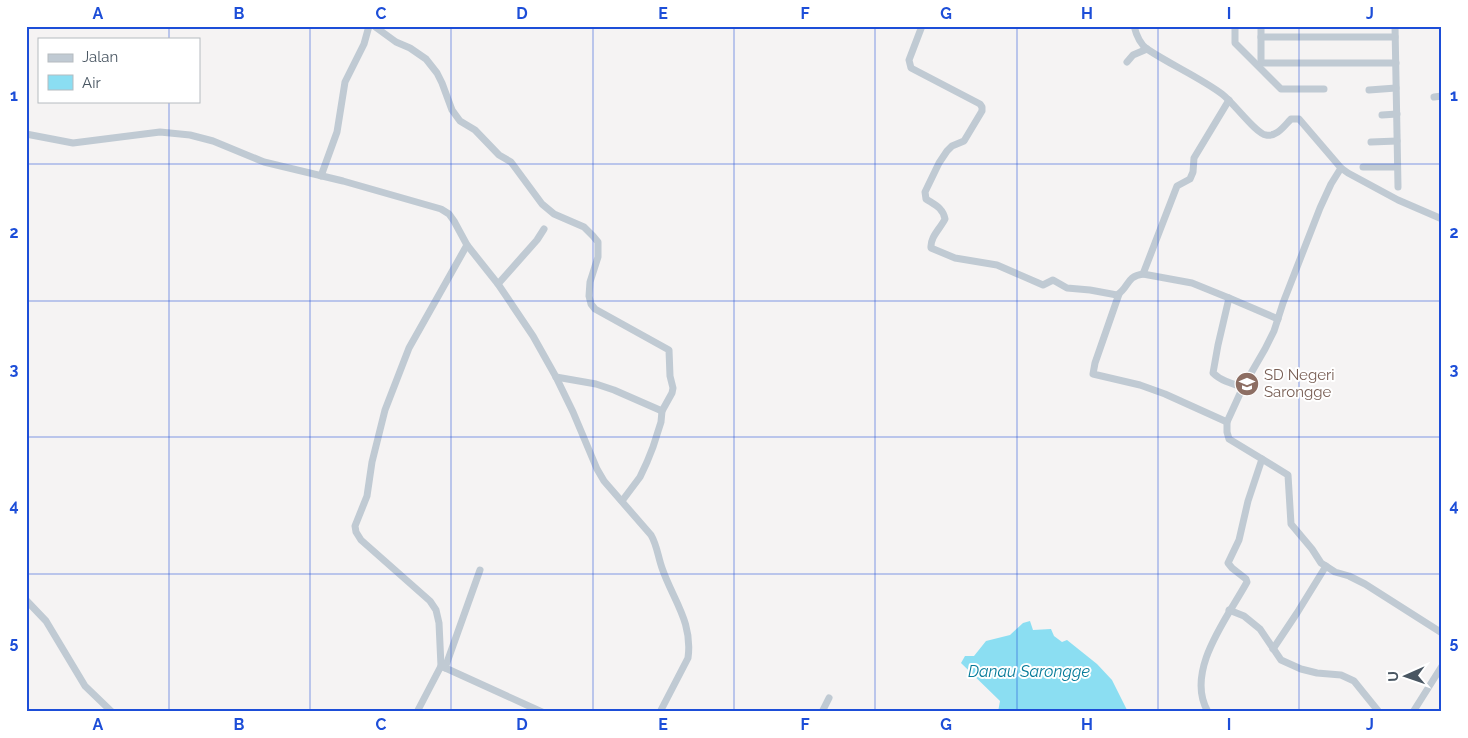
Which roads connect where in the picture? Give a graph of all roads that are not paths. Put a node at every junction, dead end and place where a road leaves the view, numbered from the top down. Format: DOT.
graph roads {
  1 [pos="369,26"];
  2 [pos="374,26"];
  3 [pos="922,26"];
  4 [pos="1134,26"];
  5 [pos="1235,26"];
  6 [pos="1261,26"];
  7 [pos="1395,26"];
  8 [pos="1261,37"];
  9 [pos="1395,37"];
  10 [pos="1147,49"];
  11 [pos="1127,62"];
  12 [pos="1396,63"];
  13 [pos="1396,88"];
  14 [pos="1324,89"];
  15 [pos="1369,90"];
  16 [pos="1229,100"];
  17 [pos="1396,114"];
  18 [pos="1382,115"];
  19 [pos="26,134"];
  20 [pos="1397,141"];
  21 [pos="1371,142"];
  22 [pos="1362,167"];
  23 [pos="1397,167"];
  24 [pos="1341,168"];
  25 [pos="321,176"];
  26 [pos="1398,187"];
  27 [pos="1442,219"];
  28 [pos="544,229"];
  29 [pos="466,245"];
  30 [pos="1143,274"];
  31 [pos="498,284"];
  32 [pos="1119,294"];
  33 [pos="1229,298"];
  34 [pos="1278,319"];
  35 [pos="556,377"];
  36 [pos="1243,387"];
  37 [pos="662,412"];
  38 [pos="1227,422"];
  39 [pos="1262,459"];
  40 [pos="622,501"];
  41 [pos="1326,566"];
  42 [pos="480,570"];
  43 [pos="26,600"];
  44 [pos="1229,610"];
  45 [pos="1442,633"];
  46 [pos="1273,649"];
  47 [pos="1442,666"];
  48 [pos="443,667"];
  49 [pos="829,698"];
  50 [pos="112,712"];
  51 [pos="417,712"];
  52 [pos="542,712"];
  53 [pos="660,712"];
  54 [pos="822,712"];
  55 [pos="1208,712"];
  56 [pos="1379,712"];
  57 [pos="1413,712"];
  1 -- 25 [label="street"];
  2 -- 37 [label="street"];
  3 -- 32 [label="street"];
  4 -- 10 [label="street"];
  5 -- 14 [label="street"];
  6 -- 8 [label="street"];
  7 -- 9 [label="street"];
  8 -- 9 [label="street"];
  8 -- 12 [label="street"];
  9 -- 12 [label="street"];
  10 -- 11 [label="street"];
  10 -- 16 [label="street"];
  12 -- 13 [label="street"];
  13 -- 15 [label="street"];
  13 -- 17 [label="street"];
  16 -- 24 [label="street"];
  16 -- 30 [label="street"];
  17 -- 18 [label="street"];
  17 -- 20 [label="street"];
  19 -- 25 [label="street"];
  20 -- 21 [label="street"];
  20 -- 23 [label="street"];
  22 -- 23 [label="street"];
  23 -- 26 [label="street"];
  24 -- 27 [label="street"];
  24 -- 34 [label="street"];
  25 -- 29 [label="street"];
  28 -- 31 [label="street"];
  29 -- 31 [label="street"];
  29 -- 48 [label="street"];
  30 -- 32 [label="street"];
  30 -- 33 [label="street"];
  31 -- 35 [label="street"];
  32 -- 38 [label="street"];
  33 -- 34 [label="street"];
  33 -- 36 [label="street"];
  34 -- 36 [label="street"];
  35 -- 37 [label="street"];
  35 -- 40 [label="street"];
  36 -- 38 [label="street"];
  37 -- 40 [label="street"];
  38 -- 39 [label="street"];
  39 -- 41 [label="street"];
  39 -- 44 [label="street"];
  40 -- 53 [label="street"];
  41 -- 45 [label="street"];
  41 -- 46 [label="street"];
  42 -- 48 [label="street"];
  43 -- 50 [label="street"];
  44 -- 46 [label="street"];
  44 -- 55 [label="street"];
  46 -- 56 [label="street"];
  47 -- 57 [label="street"];
  48 -- 51 [label="street"];
  48 -- 52 [label="street"];
  49 -- 54 [label="street"];
}
